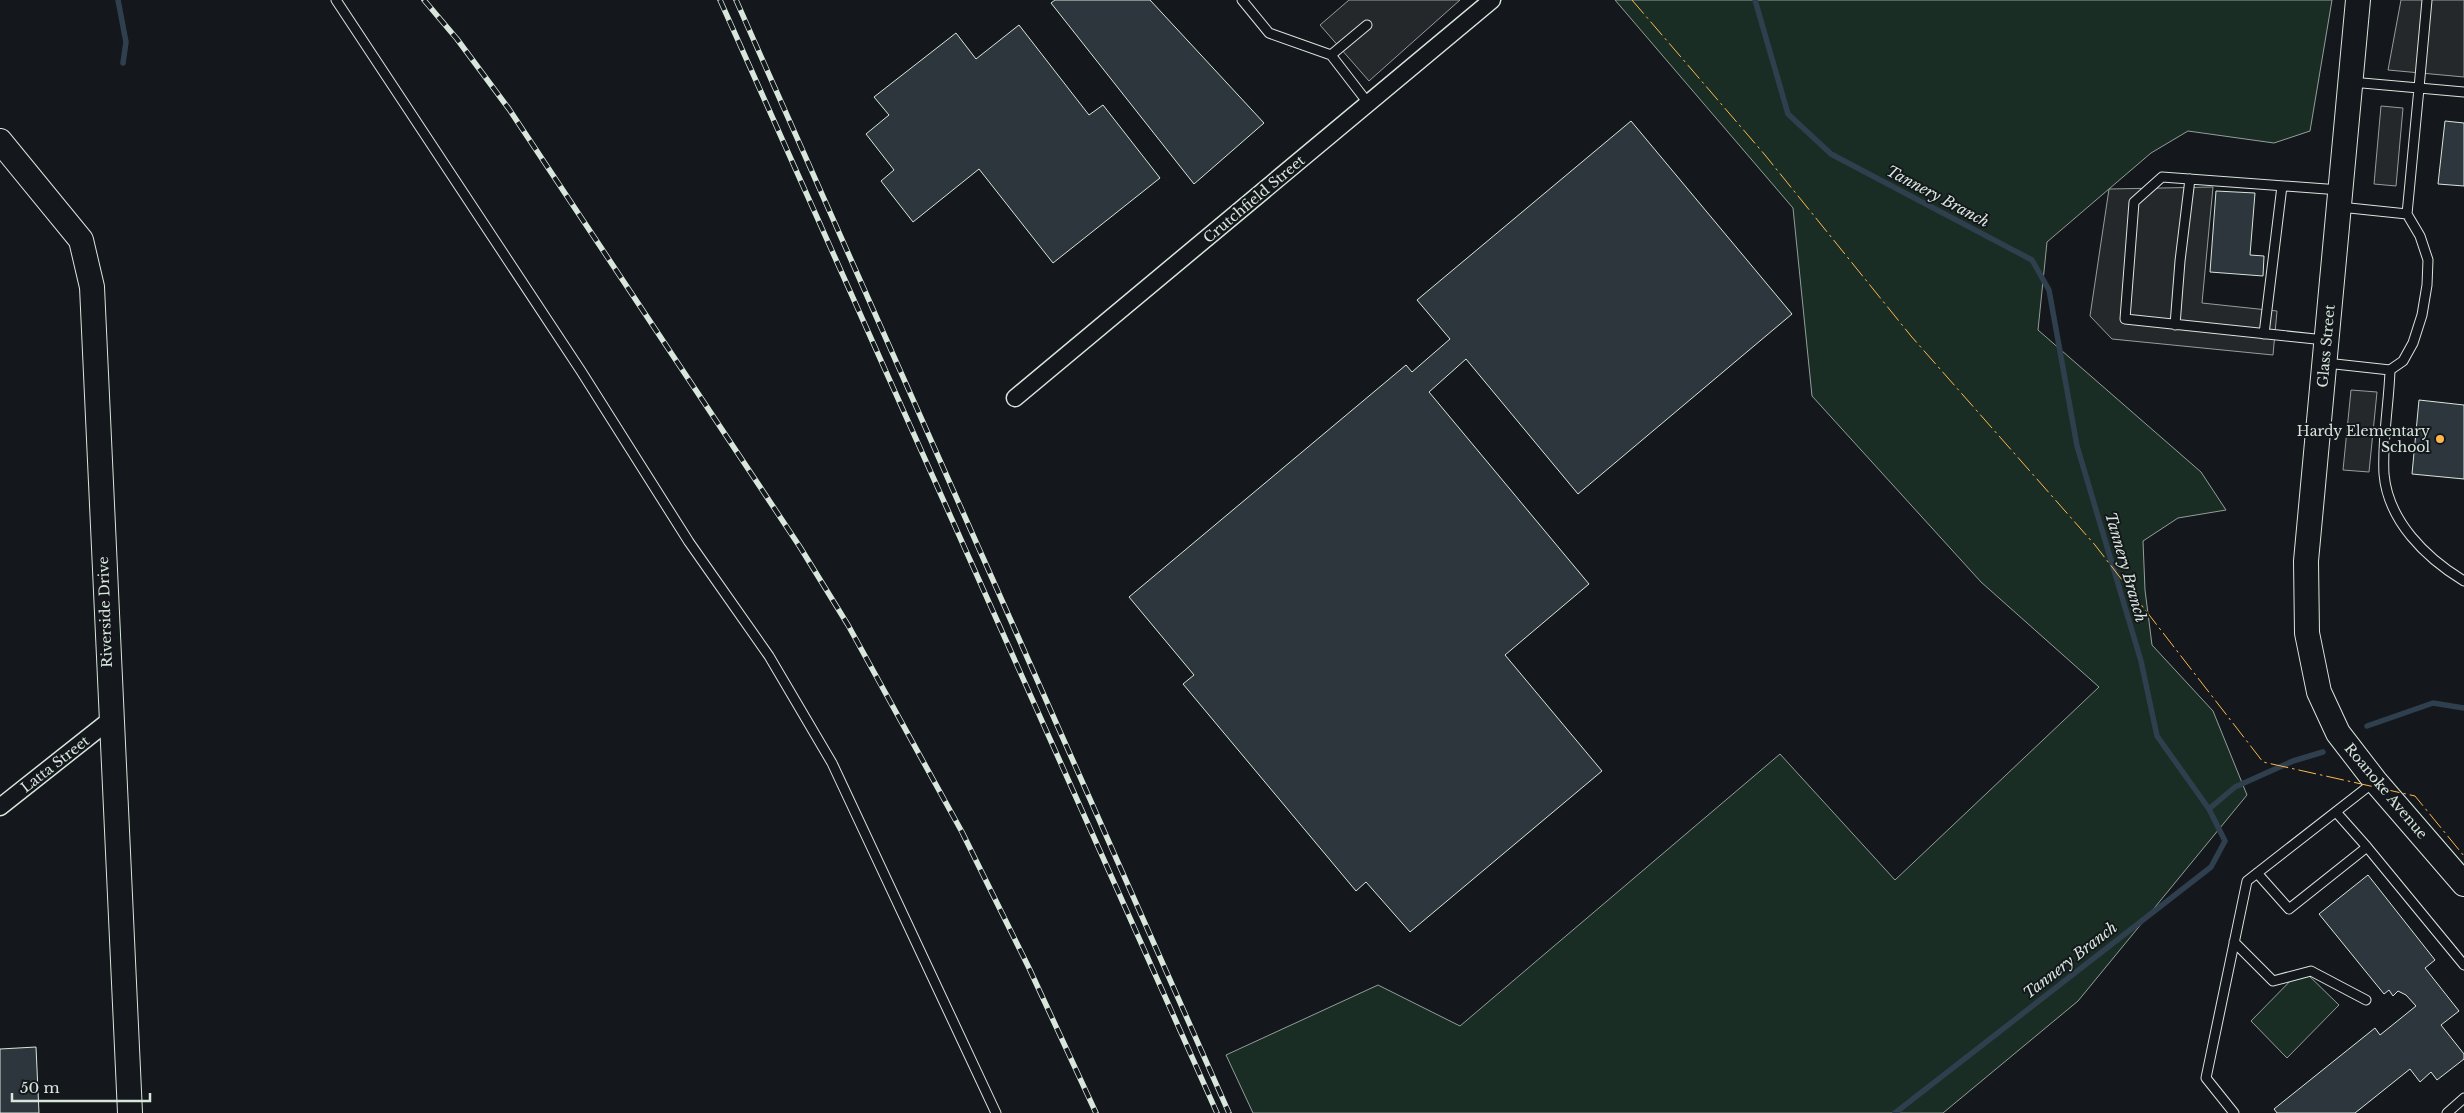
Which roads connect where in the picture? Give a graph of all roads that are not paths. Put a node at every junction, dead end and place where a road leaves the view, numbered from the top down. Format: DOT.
graph roads {
  1 [pos="336,0"];
  2 [pos="1242,0"];
  3 [pos="1492,0"];
  4 [pos="2358,0"];
  5 [pos="2427,0"];
  6 [pos="1367,25"];
  7 [pos="1331,55"];
  8 [pos="2351,82"];
  9 [pos="2419,88"];
  10 [pos="2464,92"];
  11 [pos="1368,103"];
  12 [pos="0,142"];
  13 [pos="2190,179"];
  14 [pos="2282,186"];
  15 [pos="2340,198"];
  16 [pos="2407,214"];
  17 [pos="2175,325"];
  18 [pos="2264,334"];
  19 [pos="2326,352"];
  20 [pos="2390,370"];
  21 [pos="1015,398"];
  22 [pos="2464,581"];
  23 [pos="2319,692"];
  24 [pos="110,720"];
  25 [pos="2375,781"];
  26 [pos="0,808"];
  27 [pos="2336,812"];
  28 [pos="2367,847"];
  29 [pos="2257,873"];
  30 [pos="2464,884"];
  31 [pos="2234,942"];
  32 [pos="2464,965"];
  33 [pos="2366,1000"];
  34 [pos="2464,1098"];
  35 [pos="130,1113"];
  36 [pos="996,1113"];
  37 [pos="2234,1113"];
  38 [pos="2447,1113"];
  1 -- 36 [label="lane"];
  2 -- 7 [label="lane"];
  3 -- 11 [label="street, Crutchfield Street"];
  4 -- 8 [label="street, Glass Street"];
  5 -- 9 [label="lane"];
  6 -- 7 [label="lane"];
  7 -- 11 [label="lane"];
  8 -- 9 [label="lane"];
  8 -- 15 [label="street, Glass Street"];
  9 -- 10 [label="lane"];
  9 -- 16 [label="lane"];
  11 -- 21 [label="street, Crutchfield Street"];
  12 -- 24 [label="street, Riverside Drive"];
  13 -- 14 [label="lane"];
  13 -- 17 [label="lane"];
  13 -- 17 [label="lane"];
  14 -- 15 [label="lane"];
  14 -- 18 [label="lane"];
  15 -- 16 [label="lane"];
  15 -- 19 [label="street, Glass Street"];
  16 -- 20 [label="lane"];
  17 -- 18 [label="lane"];
  18 -- 19 [label="lane"];
  19 -- 20 [label="lane"];
  19 -- 23 [label="street, Glass Street"];
  20 -- 22 [label="lane"];
  23 -- 25 [label="street, Roanoke Avenue"];
  24 -- 26 [label="street, Latta Street"];
  24 -- 35 [label="street, Riverside Drive"];
  25 -- 27 [label="lane"];
  25 -- 30 [label="street, Roanoke Avenue"];
  27 -- 28 [label="lane"];
  27 -- 29 [label="lane"];
  28 -- 29 [label="lane"];
  28 -- 32 [label="lane"];
  29 -- 31 [label="lane"];
  31 -- 33 [label="lane"];
  31 -- 37 [label="lane"];
  34 -- 38 [label="lane"];
}
